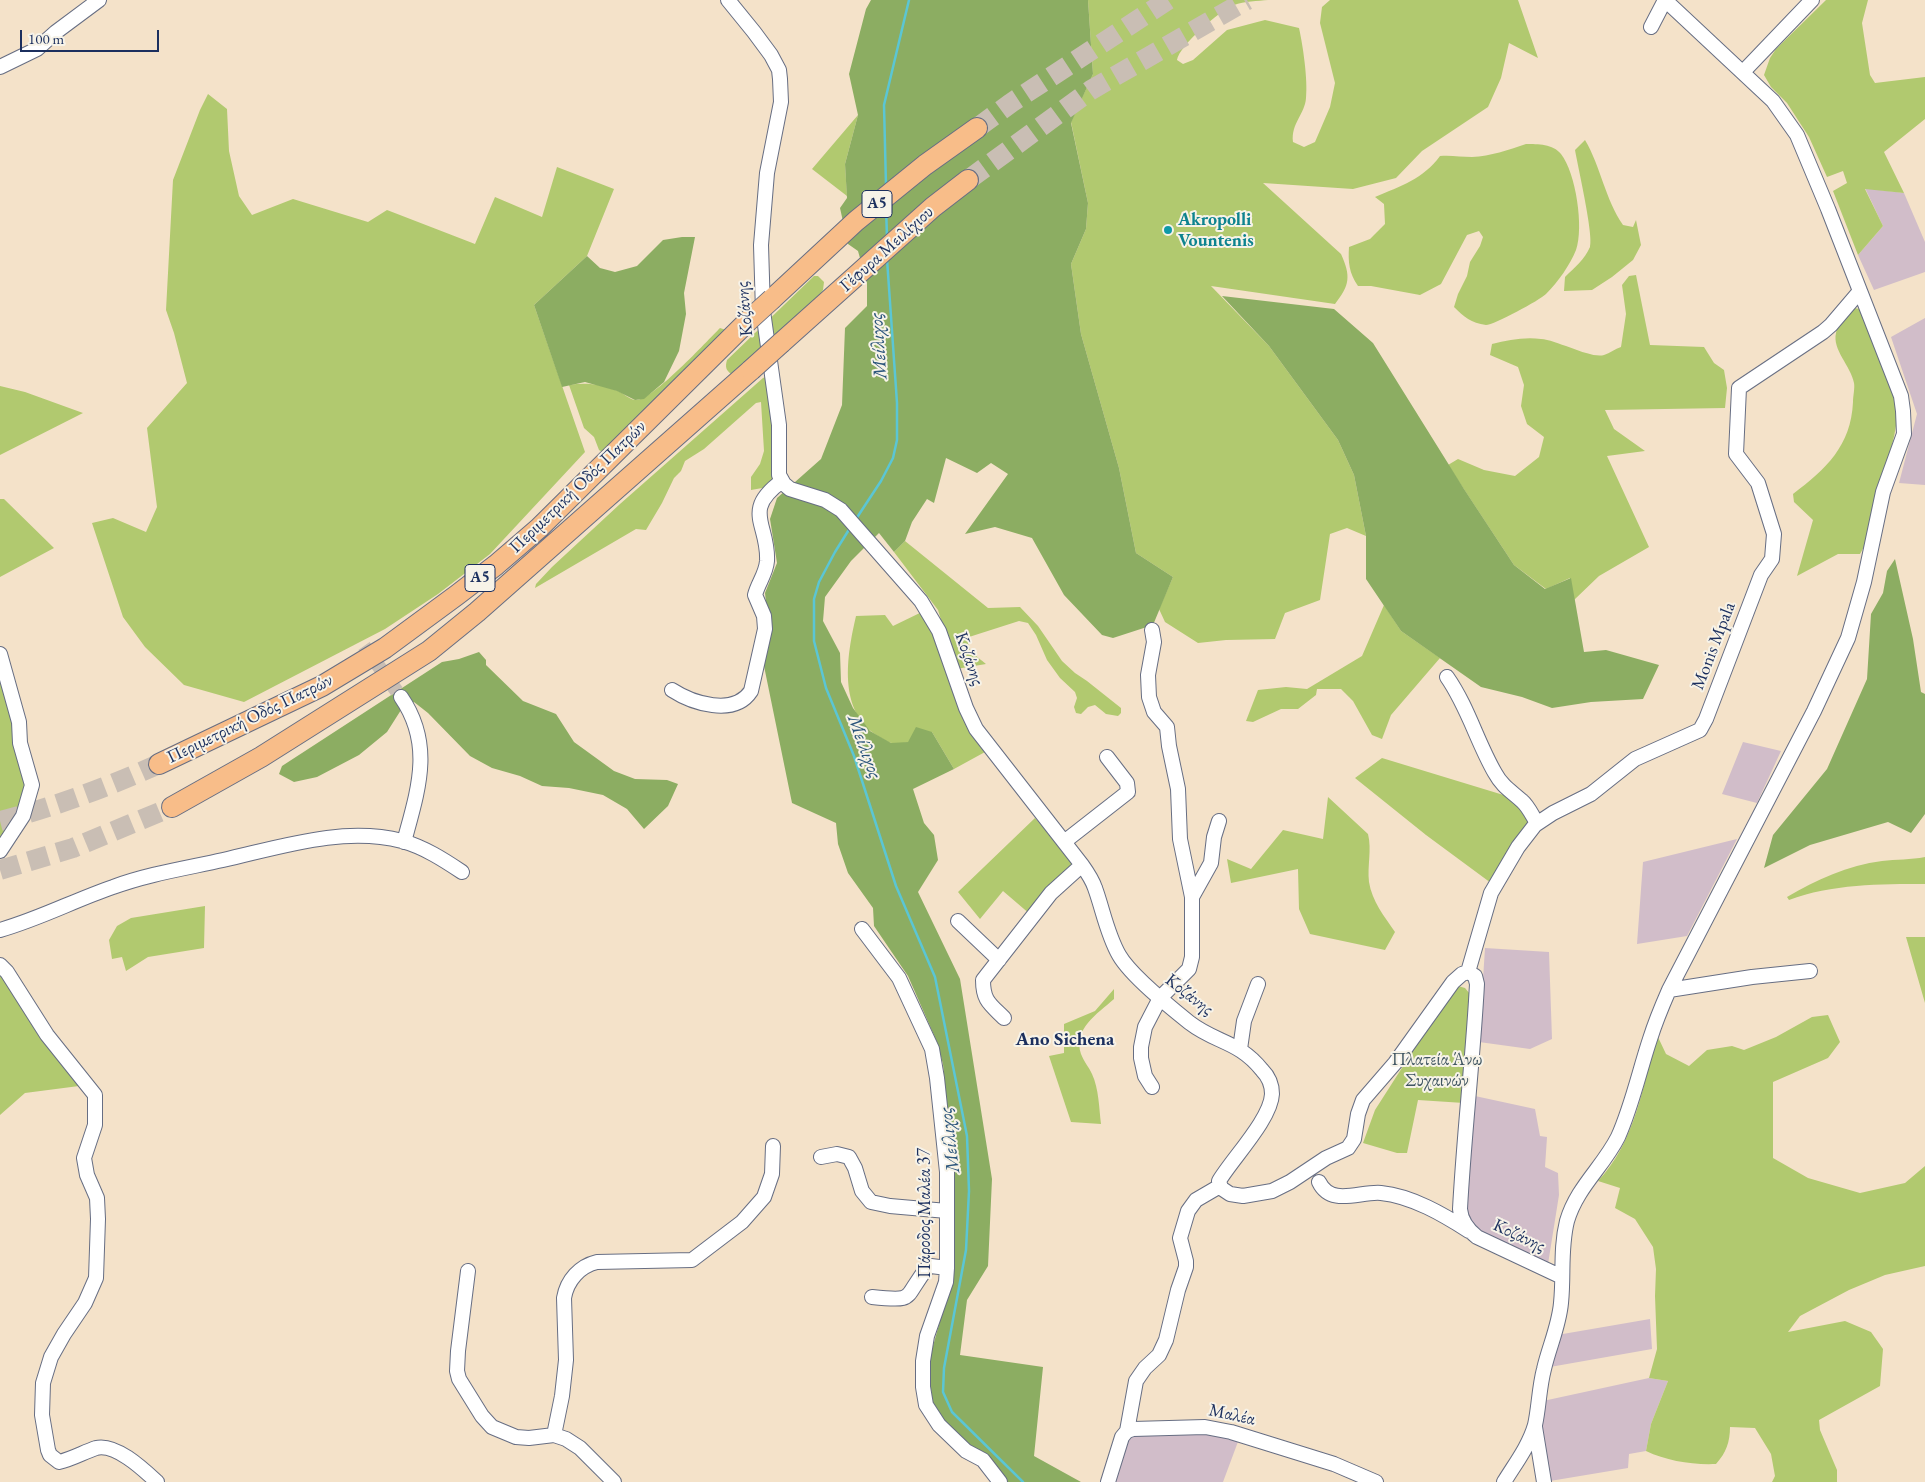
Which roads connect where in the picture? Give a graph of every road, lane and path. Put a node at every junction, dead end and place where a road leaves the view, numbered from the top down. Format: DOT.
graph roads {
  1 [pos="98,0"];
  2 [pos="728,0"];
  3 [pos="1665,0"];
  4 [pos="1812,0"];
  5 [pos="1651,27"];
  6 [pos="0,67"];
  7 [pos="1743,72"];
  8 [pos="977,128"];
  9 [pos="968,180"];
  10 [pos="1860,291"];
  11 [pos="823,306"];
  12 [pos="782,481"];
  13 [pos="1152,630"];
  14 [pos="0,654"];
  15 [pos="1447,677"];
  16 [pos="672,690"];
  17 [pos="401,697"];
  18 [pos="1107,757"];
  19 [pos="159,764"];
  20 [pos="172,807"];
  21 [pos="1219,821"];
  22 [pos="1537,823"];
  23 [pos="404,842"];
  24 [pos="1064,842"];
  25 [pos="0,851"];
  26 [pos="1082,864"];
  27 [pos="462,872"];
  28 [pos="1192,897"];
  29 [pos="958,922"];
  30 [pos="862,929"];
  31 [pos="0,930"];
  32 [pos="999,960"];
  33 [pos="0,965"];
  34 [pos="1810,971"];
  35 [pos="1468,972"];
  36 [pos="1258,984"];
  37 [pos="1669,990"];
  38 [pos="1160,998"];
  39 [pos="1004,1018"];
  40 [pos="1240,1049"];
  41 [pos="1152,1087"];
  42 [pos="773,1146"];
  43 [pos="821,1157"];
  44 [pos="1319,1182"];
  45 [pos="1220,1186"];
  46 [pos="947,1210"];
  47 [pos="1470,1231"];
  48 [pos="947,1268"];
  49 [pos="468,1271"];
  50 [pos="1562,1277"];
  51 [pos="872,1297"];
  52 [pos="1534,1426"];
  53 [pos="1127,1431"];
  54 [pos="554,1435"];
  55 [pos="157,1482"];
  56 [pos="614,1482"];
  57 [pos="1000,1482"];
  58 [pos="1108,1482"];
  59 [pos="1376,1482"];
  60 [pos="1504,1482"];
  61 [pos="1544,1482"];
  1 -- 6 [label="street"];
  2 -- 12 [label="street, Κοζάνης"];
  3 -- 5 [label="street"];
  3 -- 7 [label="street"];
  4 -- 7 [label="street"];
  7 -- 10 [label="street"];
  8 -- 19 [label="highway, Περιμετρική Οδός Πατρών / Α5, bridge"];
  9 -- 11 [label="highway, Γέφυρα Μειλίχιου / Α5"];
  10 -- 22 [label="street, Monis Mpala"];
  10 -- 37 [label="street"];
  11 -- 20 [label="highway, Περιμετρική Οδός Πατρών / Α5, bridge"];
  12 -- 16 [label="street"];
  12 -- 24 [label="street, Κοζάνης"];
  13 -- 28 [label="street"];
  14 -- 25 [label="street"];
  15 -- 22 [label="street"];
  17 -- 23 [label="street"];
  18 -- 24 [label="street"];
  21 -- 28 [label="street"];
  22 -- 35 [label="street, Monis Mpala"];
  23 -- 27 [label="street"];
  23 -- 31 [label="street"];
  24 -- 26 [label="street, Κοζάνης"];
  26 -- 32 [label="street"];
  26 -- 38 [label="street, Κοζάνης"];
  28 -- 38 [label="street"];
  29 -- 32 [label="street"];
  30 -- 46 [label="street, Πάροδος Μαλέα 37"];
  32 -- 39 [label="street"];
  33 -- 55 [label="street"];
  34 -- 37 [label="street"];
  35 -- 45 [label="street"];
  35 -- 47 [label="street, Κοζάνης"];
  36 -- 40 [label="street"];
  37 -- 50 [label="street"];
  38 -- 40 [label="street, Κοζάνης"];
  38 -- 41 [label="street"];
  40 -- 45 [label="street, Κοζάνης"];
  42 -- 54 [label="street"];
  43 -- 46 [label="street"];
  44 -- 47 [label="street"];
  45 -- 53 [label="street"];
  46 -- 48 [label="street, Πάροδος Μαλέα 37"];
  47 -- 50 [label="street, Κοζάνης"];
  48 -- 51 [label="street"];
  48 -- 57 [label="street, Πάροδος Μαλέα 37"];
  49 -- 54 [label="street"];
  50 -- 52 [label="street"];
  52 -- 60 [label="street"];
  52 -- 61 [label="street"];
  53 -- 58 [label="street"];
  53 -- 59 [label="street, Μαλέα"];
  54 -- 56 [label="street"];
}
